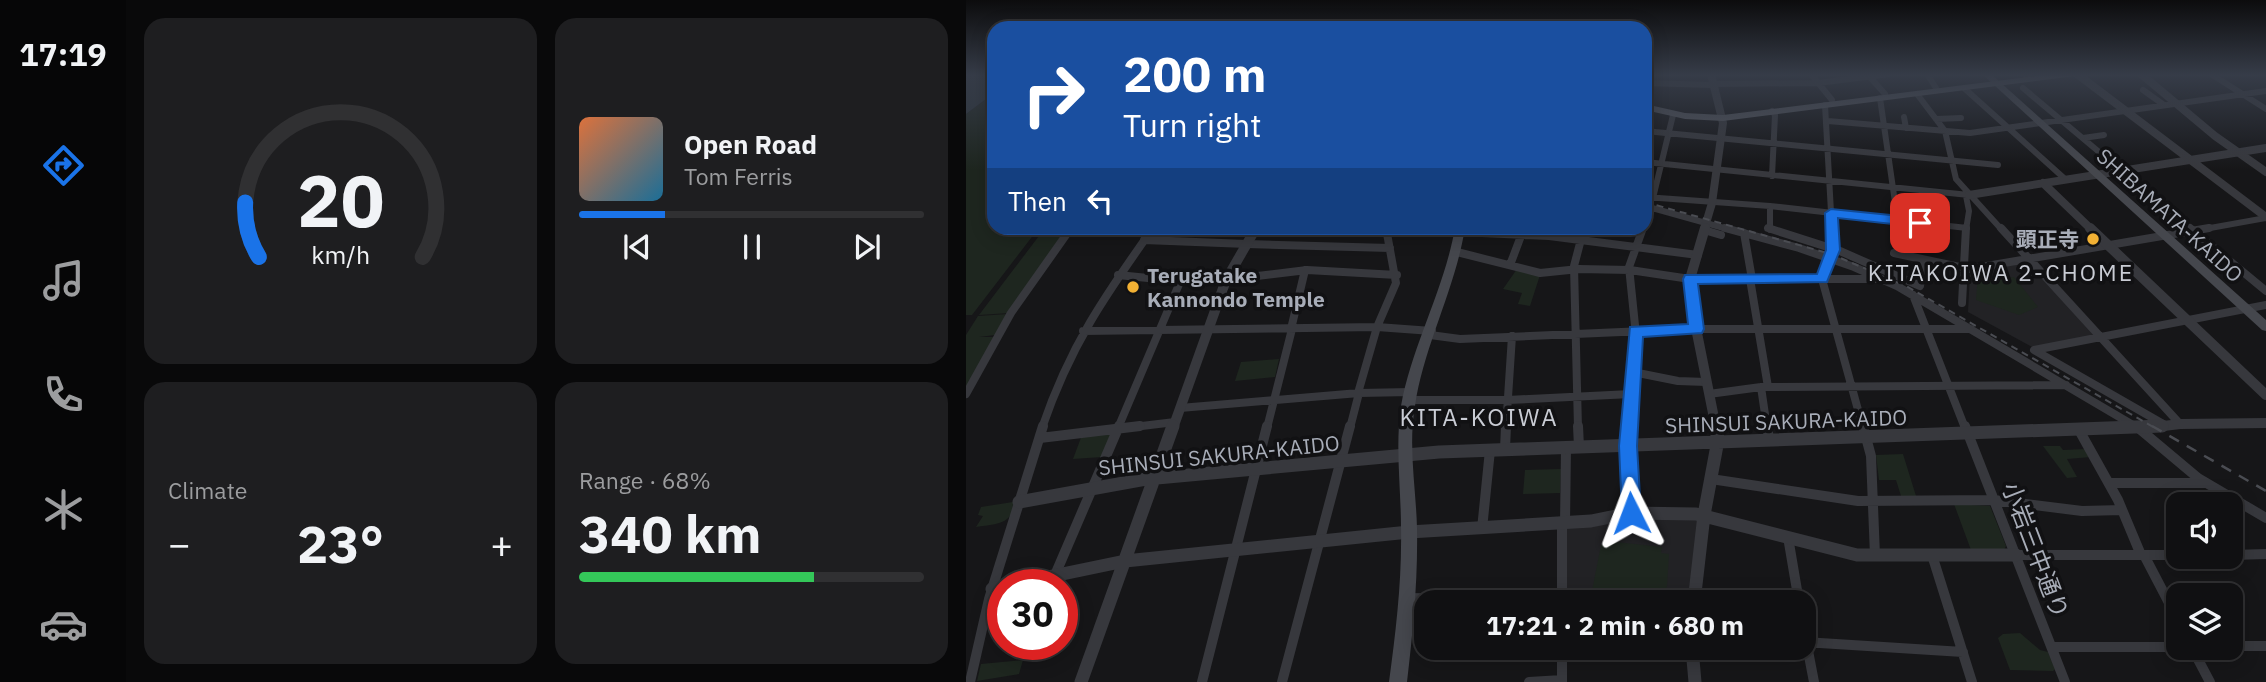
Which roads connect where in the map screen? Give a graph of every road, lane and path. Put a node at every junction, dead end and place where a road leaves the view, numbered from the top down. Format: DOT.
graph roads {
  1 [pos="1652,106"];
  2 [pos="1719,106"];
  3 [pos="1799,106"];
  4 [pos="1804,106"];
  5 [pos="1828,106"];
  6 [pos="1883,106"];
  7 [pos="1926,106"];
  8 [pos="1984,106"];
  9 [pos="2020,106"];
  10 [pos="2044,106"];
  11 [pos="2118,106"];
  12 [pos="2159,106"];
  13 [pos="2181,106"];
  14 [pos="1652,107"];
  15 [pos="1772,111"];
  16 [pos="2125,111"];
  17 [pos="1673,114"];
  18 [pos="1723,116"];
  19 [pos="1904,117"];
  20 [pos="1961,118"];
  21 [pos="1936,119"];
  22 [pos="2061,120"];
  23 [pos="1828,121"];
  24 [pos="2039,123"];
  25 [pos="1886,126"];
  26 [pos="1906,128"];
  27 [pos="2008,128"];
  28 [pos="1945,131"];
  29 [pos="1652,132"];
  30 [pos="1668,134"];
  31 [pos="2104,135"];
  32 [pos="2083,138"];
  33 [pos="1720,140"];
  34 [pos="1774,145"];
  35 [pos="2266,148"];
  36 [pos="1829,149"];
  37 [pos="2238,152"];
  38 [pos="1889,155"];
  39 [pos="2190,160"];
  40 [pos="1951,161"];
  41 [pos="1652,163"];
  42 [pos="1661,164"];
  43 [pos="1998,165"];
  44 [pos="1716,170"];
  45 [pos="2122,171"];
  46 [pos="2266,172"];
  47 [pos="2096,174"];
  48 [pos="1772,176"];
  49 [pos="2065,179"];
  50 [pos="1830,182"];
  51 [pos="2043,183"];
  52 [pos="1893,188"];
  53 [pos="1652,189"];
  54 [pos="1966,195"];
  55 [pos="1652,197"];
  56 [pos="1712,200"];
  57 [pos="1770,206"];
  58 [pos="1652,208"];
  59 [pos="1831,213"];
  60 [pos="2266,217"];
  61 [pos="1898,220"];
  62 [pos="1705,226"];
  63 [pos="1967,228"];
  64 [pos="2193,230"];
  65 [pos="1899,232"];
  66 [pos="1744,233"];
  67 [pos="1066,235"];
  68 [pos="1148,235"];
  69 [pos="1252,235"];
  70 [pos="1387,235"];
  71 [pos="1459,235"];
  72 [pos="1521,235"];
  73 [pos="1548,235"];
  74 [pos="1582,235"];
  75 [pos="1640,235"];
  76 [pos="1721,235"];
  77 [pos="2165,236"];
  78 [pos="1144,240"];
  79 [pos="1580,240"];
  80 [pos="1247,244"];
  81 [pos="1636,245"];
  82 [pos="2109,246"];
  83 [pos="1390,248"];
  84 [pos="1833,248"];
  85 [pos="1457,252"];
  86 [pos="1894,253"];
  87 [pos="1698,255"];
  88 [pos="1828,257"];
  89 [pos="2028,259"];
  90 [pos="1923,260"];
  91 [pos="1510,265"];
  92 [pos="1964,268"];
  93 [pos="1574,269"];
  94 [pos="1306,270"];
  95 [pos="1630,270"];
  96 [pos="1118,275"];
  97 [pos="1396,275"];
  98 [pos="1226,279"];
  99 [pos="1690,279"];
  100 [pos="1751,279"];
  101 [pos="1822,279"];
  102 [pos="1881,279"];
  103 [pos="1180,282"];
  104 [pos="2266,291"];
  105 [pos="1913,295"];
  106 [pos="1962,303"];
  107 [pos="2266,305"];
  108 [pos="2245,309"];
  109 [pos="2188,320"];
  110 [pos="1377,327"];
  111 [pos="2266,327"];
  112 [pos="1292,329"];
  113 [pos="1696,329"];
  114 [pos="1758,329"];
  115 [pos="1836,329"];
  116 [pos="1926,329"];
  117 [pos="1971,329"];
  118 [pos="1159,330"];
  119 [pos="1208,330"];
  120 [pos="1083,331"];
  121 [pos="1636,331"];
  122 [pos="1431,333"];
  123 [pos="1576,334"];
  124 [pos="1512,336"];
  125 [pos="2100,337"];
  126 [pos="1633,372"];
  127 [pos="1706,382"];
  128 [pos="2068,385"];
  129 [pos="1852,386"];
  130 [pos="1949,386"];
  131 [pos="1764,387"];
  132 [pos="1359,393"];
  133 [pos="966,394"];
  134 [pos="1631,394"];
  135 [pos="1709,394"];
  136 [pos="2266,395"];
  137 [pos="1410,396"];
  138 [pos="1577,396"];
  139 [pos="1274,400"];
  140 [pos="1508,400"];
  141 [pos="1180,408"];
  142 [pos="1175,422"];
  143 [pos="2266,423"];
  144 [pos="2180,424"];
  145 [pos="2165,425"];
  146 [pos="1118,429"];
  147 [pos="2138,429"];
  148 [pos="2079,430"];
  149 [pos="1968,434"];
  150 [pos="1867,437"];
  151 [pos="1040,438"];
  152 [pos="1769,440"];
  153 [pos="1718,444"];
  154 [pos="1628,446"];
  155 [pos="1572,448"];
  156 [pos="1505,449"];
  157 [pos="1490,450"];
  158 [pos="1408,454"];
  159 [pos="1341,461"];
  160 [pos="1257,468"];
  161 [pos="1155,478"];
  162 [pos="1710,479"];
  163 [pos="2205,483"];
  164 [pos="2110,484"];
  165 [pos="1093,488"];
  166 [pos="1873,500"];
  167 [pos="1994,500"];
  168 [pos="1019,502"];
  169 [pos="2123,510"];
  170 [pos="1631,513"];
  171 [pos="1704,515"];
  172 [pos="2266,518"];
  173 [pos="1563,523"];
  174 [pos="1482,529"];
  175 [pos="1409,532"];
  176 [pos="1788,537"];
  177 [pos="1320,542"];
  178 [pos="1235,550"];
  179 [pos="2266,554"];
  180 [pos="1932,555"];
  181 [pos="2016,555"];
  182 [pos="2142,555"];
  183 [pos="2166,555"];
  184 [pos="2243,555"];
  185 [pos="1875,556"];
  186 [pos="1125,561"];
  187 [pos="1003,569"];
  188 [pos="1058,569"];
  189 [pos="1078,570"];
  190 [pos="1562,590"];
  191 [pos="1695,590"];
  192 [pos="1798,590"];
  193 [pos="1407,598"];
  194 [pos="1414,598"];
  195 [pos="2166,598"];
  196 [pos="987,625"];
  197 [pos="1816,639"];
  198 [pos="2243,646"];
  199 [pos="2266,646"];
  200 [pos="2052,647"];
  201 [pos="2166,647"];
  202 [pos="1963,652"];
  203 [pos="1562,660"];
  204 [pos="1693,660"];
  205 [pos="1810,660"];
  206 [pos="2198,660"];
  207 [pos="1562,681"];
  208 [pos="970,682"];
  209 [pos="1081,682"];
  210 [pos="1202,682"];
  211 [pos="1282,682"];
  212 [pos="1398,682"];
  213 [pos="1529,682"];
  214 [pos="1695,682"];
  215 [pos="1814,682"];
  216 [pos="1972,682"];
  217 [pos="2065,682"];
  218 [pos="2210,682"];
  1 -- 18 [label="main road"];
  2 -- 18 [label="street"];
  3 -- 18 [label="main road"];
  4 -- 15 [label="main road"];
  5 -- 23 [label="street"];
  6 -- 25 [label="street"];
  7 -- 21 [label="street"];
  8 -- 27 [label="street"];
  9 -- 24 [label="main road, SHIBAMATA-KAIDO"];
  10 -- 22 [label="street"];
  11 -- 16 [label="street"];
  12 -- 16 [label="street"];
  13 -- 37 [label="street"];
  14 -- 17 [label="main road"];
  15 -- 18 [label="main road"];
  15 -- 34 [label="street"];
  16 -- 22 [label="street"];
  16 -- 39 [label="street"];
  17 -- 18 [label="main road"];
  17 -- 30 [label="street"];
  18 -- 33 [label="street"];
  19 -- 26 [label="street"];
  20 -- 21 [label="street"];
  21 -- 28 [label="street"];
  22 -- 24 [label="street"];
  22 -- 32 [label="street"];
  23 -- 25 [label="street"];
  23 -- 36 [label="street"];
  24 -- 27 [label="street"];
  24 -- 47 [label="main road, SHIBAMATA-KAIDO"];
  25 -- 26 [label="street"];
  25 -- 38 [label="street"];
  26 -- 28 [label="street"];
  27 -- 28 [label="street"];
  27 -- 49 [label="street"];
  28 -- 40 [label="street"];
  29 -- 30 [label="street"];
  30 -- 33 [label="street"];
  30 -- 42 [label="street"];
  31 -- 32 [label="street"];
  32 -- 45 [label="street"];
  33 -- 34 [label="street"];
  33 -- 44 [label="street"];
  34 -- 36 [label="street"];
  34 -- 48 [label="street"];
  35 -- 37 [label="street"];
  36 -- 38 [label="street"];
  36 -- 50 [label="street"];
  37 -- 39 [label="street"];
  37 -- 46 [label="street"];
  38 -- 40 [label="street"];
  38 -- 52 [label="street"];
  39 -- 45 [label="street"];
  39 -- 60 [label="street"];
  40 -- 43 [label="street"];
  40 -- 54 [label="street"];
  41 -- 42 [label="street"];
  42 -- 44 [label="street"];
  42 -- 53 [label="street"];
  44 -- 48 [label="street"];
  44 -- 56 [label="street"];
  45 -- 47 [label="street"];
  45 -- 64 [label="street"];
  47 -- 49 [label="street"];
  47 -- 77 [label="main road, SHIBAMATA-KAIDO"];
  48 -- 50 [label="street"];
  49 -- 51 [label="street"];
  50 -- 52 [label="street"];
  50 -- 59 [label="street"];
  51 -- 54 [label="street"];
  51 -- 82 [label="street"];
  52 -- 54 [label="street"];
  52 -- 61 [label="street"];
  54 -- 63 [label="street"];
  54 -- 89 [label="street"];
  55 -- 56 [label="street"];
  56 -- 57 [label="street"];
  56 -- 62 [label="street"];
  57 -- 59 [label="street"];
  57 -- 84 [label="street"];
  58 -- 62 [label="street"];
  59 -- 61 [label="street"];
  59 -- 84 [label="street"];
  60 -- 64 [label="street"];
  61 -- 63 [label="street"];
  61 -- 65 [label="street"];
  62 -- 66 [label="street"];
  62 -- 76 [label="street"];
  62 -- 87 [label="street"];
  63 -- 92 [label="street"];
  64 -- 77 [label="street"];
  64 -- 104 [label="street"];
  66 -- 88 [label="street"];
  66 -- 100 [label="street"];
  67 -- 133 [label="street"];
  68 -- 78 [label="street"];
  69 -- 80 [label="street"];
  70 -- 83 [label="street"];
  71 -- 85 [label="main road"];
  72 -- 91 [label="street"];
  73 -- 79 [label="street"];
  74 -- 79 [label="street"];
  75 -- 81 [label="street"];
  77 -- 82 [label="street"];
  77 -- 108 [label="main road, SHIBAMATA-KAIDO"];
  78 -- 80 [label="street"];
  78 -- 96 [label="street"];
  79 -- 81 [label="street"];
  79 -- 93 [label="street"];
  80 -- 83 [label="street"];
  80 -- 98 [label="street"];
  81 -- 87 [label="street"];
  81 -- 95 [label="street"];
  82 -- 89 [label="street"];
  82 -- 109 [label="street"];
  83 -- 97 [label="street"];
  84 -- 88 [label="street"];
  84 -- 90 [label="street"];
  85 -- 91 [label="street"];
  85 -- 122 [label="main road"];
  86 -- 90 [label="street"];
  87 -- 99 [label="street"];
  88 -- 101 [label="street"];
  88 -- 102 [label="street"];
  89 -- 92 [label="street"];
  89 -- 125 [label="street"];
  90 -- 92 [label="street"];
  91 -- 93 [label="street"];
  92 -- 106 [label="street"];
  93 -- 95 [label="street"];
  93 -- 123 [label="street"];
  94 -- 97 [label="street"];
  94 -- 98 [label="street"];
  94 -- 112 [label="street"];
  95 -- 99 [label="street"];
  95 -- 121 [label="street"];
  96 -- 103 [label="street"];
  96 -- 120 [label="street"];
  97 -- 110 [label="street"];
  98 -- 103 [label="street"];
  98 -- 119 [label="street"];
  99 -- 100 [label="street"];
  99 -- 113 [label="street"];
  100 -- 101 [label="street"];
  100 -- 114 [label="street"];
  101 -- 102 [label="street"];
  101 -- 115 [label="street"];
  102 -- 105 [label="street"];
  103 -- 118 [label="street"];
  105 -- 116 [label="street, 小岩三中通り"];
  105 -- 117 [label="street"];
  107 -- 108 [label="street"];
  108 -- 109 [label="street"];
  108 -- 111 [label="main road, SHIBAMATA-KAIDO"];
  109 -- 125 [label="street"];
  109 -- 136 [label="street"];
  110 -- 112 [label="street"];
  110 -- 122 [label="street"];
  110 -- 132 [label="street"];
  112 -- 119 [label="street"];
  112 -- 139 [label="street"];
  113 -- 114 [label="street"];
  113 -- 121 [label="street"];
  113 -- 127 [label="street"];
  114 -- 115 [label="street"];
  114 -- 131 [label="street"];
  115 -- 116 [label="street"];
  115 -- 129 [label="street"];
  116 -- 117 [label="street"];
  116 -- 130 [label="street, 小岩三中通り"];
  117 -- 128 [label="street"];
  118 -- 119 [label="street"];
  118 -- 120 [label="street"];
  118 -- 146 [label="street"];
  119 -- 141 [label="street"];
  120 -- 151 [label="street"];
  121 -- 123 [label="street"];
  121 -- 126 [label="street"];
  122 -- 124 [label="street"];
  122 -- 137 [label="main road"];
  123 -- 124 [label="street"];
  123 -- 138 [label="street"];
  124 -- 140 [label="street"];
  125 -- 144 [label="street"];
  125 -- 145 [label="street"];
  126 -- 127 [label="street"];
  126 -- 134 [label="street"];
  127 -- 135 [label="street"];
  128 -- 130 [label="street"];
  128 -- 147 [label="street"];
  129 -- 130 [label="street"];
  129 -- 131 [label="street"];
  129 -- 150 [label="street"];
  130 -- 149 [label="street, 小岩三中通り"];
  131 -- 135 [label="street"];
  131 -- 152 [label="street"];
  132 -- 137 [label="street"];
  132 -- 139 [label="street"];
  132 -- 159 [label="street"];
  134 -- 138 [label="street"];
  134 -- 154 [label="street"];
  135 -- 153 [label="street"];
  137 -- 140 [label="street"];
  137 -- 158 [label="main road"];
  138 -- 140 [label="street"];
  138 -- 155 [label="street"];
  139 -- 141 [label="street"];
  139 -- 160 [label="street"];
  140 -- 156 [label="street"];
  141 -- 142 [label="street"];
  142 -- 146 [label="street"];
  142 -- 161 [label="street"];
  143 -- 144 [label="street, SHINSUI SAKURA-KAIDO"];
  144 -- 145 [label="street, SHINSUI SAKURA-KAIDO"];
  145 -- 147 [label="street, SHINSUI SAKURA-KAIDO"];
  146 -- 151 [label="street"];
  146 -- 165 [label="street"];
  147 -- 148 [label="street, SHINSUI SAKURA-KAIDO"];
  147 -- 163 [label="street"];
  148 -- 149 [label="street, SHINSUI SAKURA-KAIDO"];
  148 -- 164 [label="street"];
  149 -- 150 [label="street, SHINSUI SAKURA-KAIDO"];
  149 -- 167 [label="street, 小岩三中通り"];
  150 -- 152 [label="street, SHINSUI SAKURA-KAIDO"];
  150 -- 166 [label="street"];
  151 -- 168 [label="street"];
  152 -- 153 [label="street, SHINSUI SAKURA-KAIDO"];
  153 -- 154 [label="street, SHINSUI SAKURA-KAIDO"];
  153 -- 162 [label="street"];
  154 -- 155 [label="street, SHINSUI SAKURA-KAIDO"];
  154 -- 170 [label="street"];
  155 -- 156 [label="street, SHINSUI SAKURA-KAIDO"];
  155 -- 173 [label="street"];
  156 -- 157 [label="street, SHINSUI SAKURA-KAIDO"];
  157 -- 158 [label="street, SHINSUI SAKURA-KAIDO"];
  157 -- 174 [label="street"];
  158 -- 159 [label="street, SHINSUI SAKURA-KAIDO"];
  158 -- 175 [label="main road"];
  159 -- 160 [label="street, SHINSUI SAKURA-KAIDO"];
  159 -- 177 [label="street"];
  160 -- 161 [label="street, SHINSUI SAKURA-KAIDO"];
  160 -- 178 [label="street"];
  161 -- 165 [label="street, SHINSUI SAKURA-KAIDO"];
  161 -- 186 [label="street"];
  162 -- 166 [label="street"];
  162 -- 171 [label="street"];
  163 -- 164 [label="street"];
  163 -- 172 [label="street"];
  164 -- 169 [label="street"];
  165 -- 168 [label="street, SHINSUI SAKURA-KAIDO"];
  165 -- 188 [label="street"];
  166 -- 167 [label="street"];
  166 -- 185 [label="street"];
  167 -- 169 [label="street"];
  167 -- 181 [label="street, 小岩三中通り"];
  168 -- 187 [label="street"];
  169 -- 182 [label="street"];
  170 -- 171 [label="street"];
  170 -- 173 [label="street"];
  171 -- 176 [label="street"];
  171 -- 191 [label="street"];
  173 -- 174 [label="street"];
  173 -- 190 [label="street"];
  174 -- 175 [label="street"];
  175 -- 177 [label="street"];
  175 -- 193 [label="main road"];
  176 -- 185 [label="street"];
  176 -- 192 [label="street"];
  177 -- 178 [label="street"];
  177 -- 211 [label="street"];
  178 -- 186 [label="street"];
  178 -- 210 [label="street"];
  179 -- 184 [label="street"];
  180 -- 181 [label="street"];
  180 -- 185 [label="street"];
  180 -- 202 [label="street"];
  181 -- 182 [label="street"];
  181 -- 200 [label="street, 小岩三中通り"];
  182 -- 183 [label="street"];
  182 -- 195 [label="street"];
  186 -- 189 [label="street"];
  186 -- 209 [label="street"];
  193 -- 194 [label="street"];
  193 -- 212 [label="main road"];
  196 -- 208 [label="street"];
  197 -- 202 [label="street"];
  198 -- 199 [label="street"];
  200 -- 201 [label="street"];
  200 -- 217 [label="street, 小岩三中通り"];
  202 -- 216 [label="street"];
  203 -- 207 [label="street"];
  204 -- 214 [label="street"];
  205 -- 215 [label="street"];
  206 -- 218 [label="street"];
  207 -- 213 [label="street"];
}
